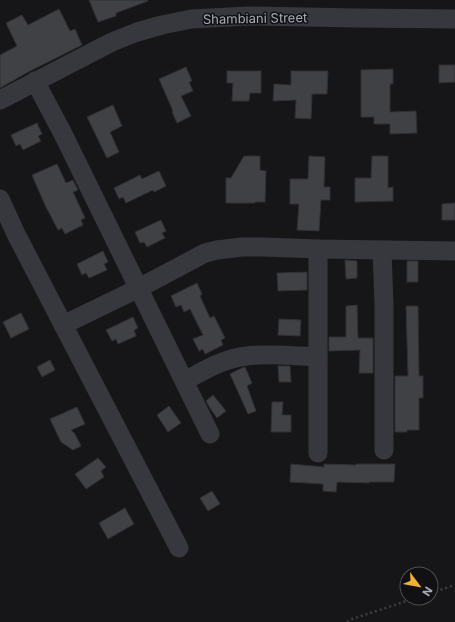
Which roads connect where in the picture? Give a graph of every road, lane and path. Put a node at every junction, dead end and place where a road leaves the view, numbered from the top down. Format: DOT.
graph roads {
  1 [pos="455,19"];
  2 [pos="35,81"];
  3 [pos="0,100"];
  4 [pos="0,199"];
  5 [pos="318,249"];
  6 [pos="382,250"];
  7 [pos="455,251"];
  8 [pos="139,288"];
  9 [pos="63,324"];
  10 [pos="318,357"];
  11 [pos="185,381"];
  12 [pos="210,434"];
  13 [pos="384,450"];
  14 [pos="318,453"];
  15 [pos="179,548"];
  16 [pos="455,585"];
  17 [pos="439,590"];
  18 [pos="399,604"];
  19 [pos="347,622"];
  1 -- 2 [label="street, Shambiani Street"];
  2 -- 3 [label="street, Shambiani Street"];
  2 -- 8 [label="street"];
  4 -- 9 [label="street"];
  5 -- 6 [label="street"];
  5 -- 8 [label="street"];
  5 -- 10 [label="street"];
  6 -- 7 [label="street"];
  6 -- 13 [label="street"];
  8 -- 9 [label="street"];
  8 -- 11 [label="street"];
  9 -- 15 [label="street"];
  10 -- 11 [label="street"];
  10 -- 14 [label="street"];
  11 -- 12 [label="street"];
  16 -- 17 [label="path"];
  18 -- 19 [label="path"];
}
